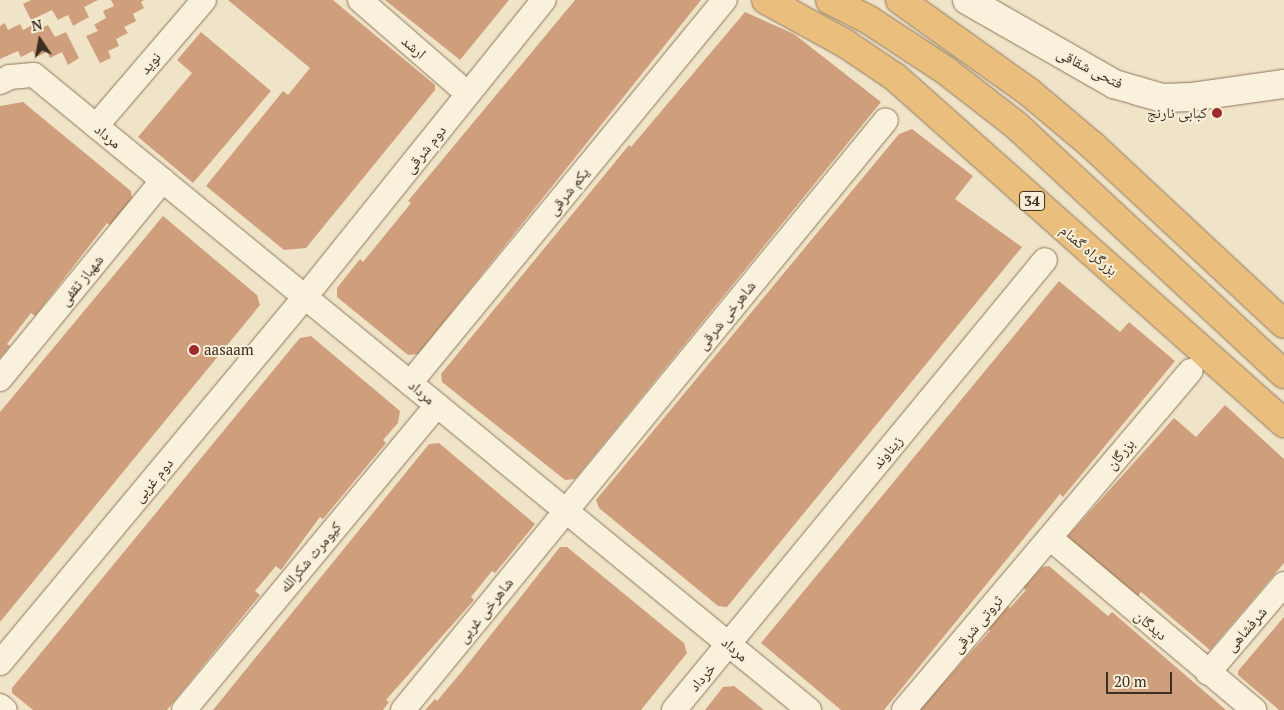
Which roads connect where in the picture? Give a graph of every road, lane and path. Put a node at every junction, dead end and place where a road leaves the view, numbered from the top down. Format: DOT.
graph roads {
  1 [pos="204,0"];
  2 [pos="360,0"];
  3 [pos="544,0"];
  4 [pos="725,0"];
  5 [pos="766,0"];
  6 [pos="830,0"];
  7 [pos="900,0"];
  8 [pos="967,0"];
  9 [pos="0,82"];
  10 [pos="1284,84"];
  11 [pos="468,94"];
  12 [pos="886,120"];
  13 [pos="96,126"];
  14 [pos="163,180"];
  15 [pos="1046,260"];
  16 [pos="306,297"];
  17 [pos="1284,324"];
  18 [pos="1190,371"];
  19 [pos="1284,374"];
  20 [pos="0,379"];
  21 [pos="410,383"];
  22 [pos="437,404"];
  23 [pos="1284,422"];
  24 [pos="566,510"];
  25 [pos="1050,538"];
  26 [pos="1284,584"];
  27 [pos="729,644"];
  28 [pos="0,663"];
  29 [pos="1208,673"];
  30 [pos="0,706"];
  31 [pos="5,710"];
  32 [pos="184,710"];
  33 [pos="403,710"];
  34 [pos="674,710"];
  35 [pos="809,710"];
  36 [pos="904,710"];
  37 [pos="1254,710"];
  1 -- 13 [label="street, نوید"];
  2 -- 11 [label="street, ارشد"];
  3 -- 11 [label="street, دوم شرقی"];
  4 -- 21 [label="street, یکم شرقی"];
  5 -- 23 [label="highway, بزرگراه گمنام / 34"];
  6 -- 19 [label="highway"];
  7 -- 17 [label="highway"];
  8 -- 10 [label="main road, فتحی شقاقی"];
  9 -- 13 [label="street, مرداد"];
  11 -- 16 [label="street, دوم شرقی"];
  12 -- 24 [label="street, شاهرخی شرقی"];
  13 -- 14 [label="street, مرداد"];
  14 -- 16 [label="street, مرداد"];
  14 -- 20 [label="street, شهباز ثقفی"];
  15 -- 27 [label="street, زیناوند"];
  16 -- 21 [label="street, مرداد"];
  16 -- 28 [label="street, دوم غربی"];
  18 -- 25 [label="street, بزرگان"];
  21 -- 22 [label="street, مرداد"];
  22 -- 24 [label="street, مرداد"];
  22 -- 32 [label="street, کیومرث شکرالله"];
  24 -- 27 [label="street, مرداد"];
  24 -- 33 [label="street, شاهرخی غربی"];
  25 -- 29 [label="street, دیدگان"];
  25 -- 36 [label="street, ثروتی شرقی"];
  26 -- 29 [label="street, شرفشاهی"];
  27 -- 34 [label="street, خرداد"];
  27 -- 35 [label="street, مرداد"];
  29 -- 37 [label="street, دیدگان"];
  30 -- 31 [label="street"];
}
